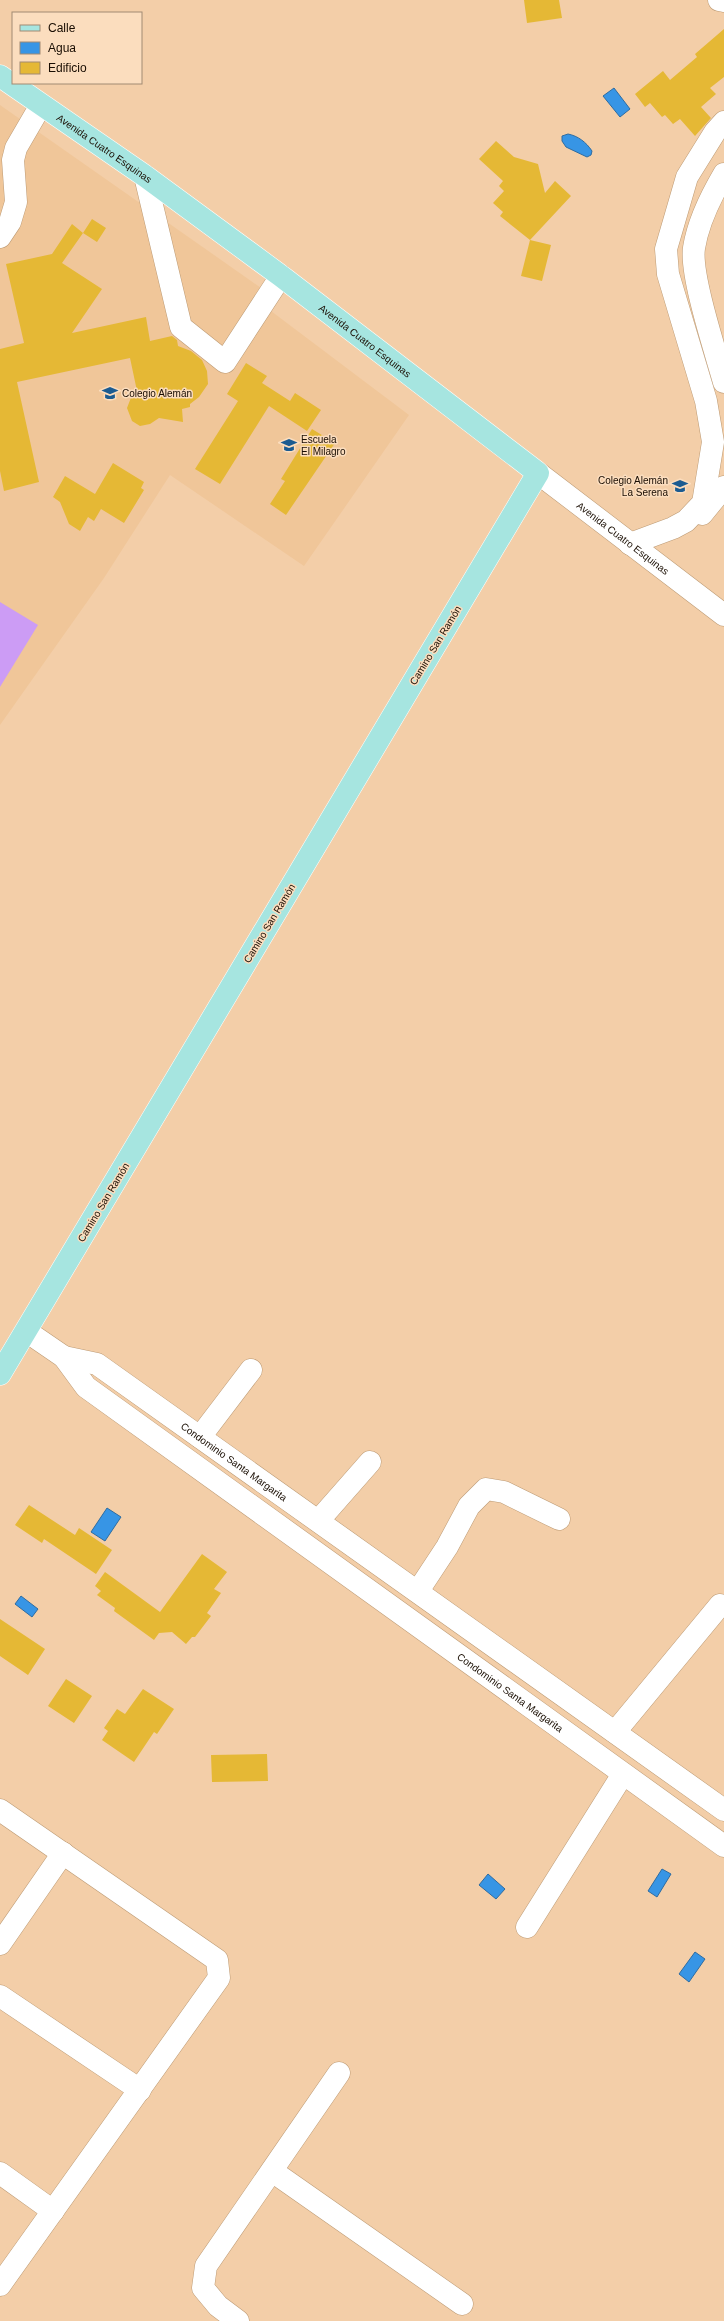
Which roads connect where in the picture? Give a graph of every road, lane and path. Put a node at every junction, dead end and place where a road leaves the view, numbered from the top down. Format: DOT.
graph roads {
  1 [pos="719,0"];
  2 [pos="724,1"];
  3 [pos="0,76"];
  4 [pos="0,88"];
  5 [pos="41,105"];
  6 [pos="724,122"];
  7 [pos="724,174"];
  8 [pos="145,176"];
  9 [pos="0,238"];
  10 [pos="281,276"];
  11 [pos="718,334"];
  12 [pos="724,382"];
  13 [pos="538,473"];
  14 [pos="724,487"];
  15 [pos="633,546"];
  16 [pos="724,615"];
  17 [pos="26,1331"];
  18 [pos="64,1357"];
  19 [pos="251,1370"];
  20 [pos="0,1374"];
  21 [pos="200,1436"];
  22 [pos="370,1462"];
  23 [pos="559,1519"];
  24 [pos="319,1520"];
  25 [pos="399,1577"];
  26 [pos="418,1591"];
  27 [pos="381,1600"];
  28 [pos="720,1605"];
  29 [pos="615,1732"];
  30 [pos="656,1762"];
  31 [pos="631,1780"];
  32 [pos="0,1810"];
  33 [pos="724,1810"];
  34 [pos="724,1846"];
  35 [pos="63,1853"];
  36 [pos="527,1927"];
  37 [pos="0,1944"];
  38 [pos="0,1996"];
  39 [pos="339,2073"];
  40 [pos="140,2090"];
  41 [pos="272,2172"];
  42 [pos="0,2173"];
  43 [pos="53,2211"];
  44 [pos="0,2286"];
  45 [pos="462,2304"];
  46 [pos="238,2321"];
  1 -- 2 [label="street"];
  3 -- 4 [label="street"];
  3 -- 5 [label="main road, Avenida Cuatro Esquinas"];
  5 -- 8 [label="main road, Avenida Cuatro Esquinas"];
  5 -- 9 [label="street"];
  6 -- 15 [label="street"];
  7 -- 11 [label="street"];
  8 -- 10 [label="main road, Avenida Cuatro Esquinas"];
  8 -- 10 [label="street"];
  10 -- 13 [label="main road, Avenida Cuatro Esquinas"];
  11 -- 12 [label="street"];
  13 -- 15 [label="street, Avenida Cuatro Esquinas"];
  13 -- 17 [label="main road, Camino San Ramón"];
  14 -- 15 [label="street"];
  15 -- 16 [label="street, Avenida Cuatro Esquinas"];
  17 -- 18 [label="street, Condominio Santa Margarita"];
  17 -- 20 [label="main road, Camino San Ramón"];
  18 -- 21 [label="street, Condominio Santa Margarita"];
  18 -- 27 [label="street, Condominio Santa Margarita"];
  19 -- 21 [label="street"];
  21 -- 24 [label="street, Condominio Santa Margarita"];
  22 -- 24 [label="street"];
  23 -- 26 [label="street"];
  24 -- 25 [label="street, Condominio Santa Margarita"];
  25 -- 26 [label="street, Condominio Santa Margarita"];
  25 -- 27 [label="street"];
  26 -- 29 [label="street, Condominio Santa Margarita"];
  27 -- 31 [label="street, Condominio Santa Margarita"];
  28 -- 29 [label="street"];
  29 -- 30 [label="street, Condominio Santa Margarita"];
  30 -- 31 [label="street"];
  30 -- 33 [label="street, Condominio Santa Margarita"];
  31 -- 34 [label="street, Condominio Santa Margarita"];
  31 -- 36 [label="street"];
  32 -- 35 [label="street"];
  35 -- 37 [label="street"];
  35 -- 40 [label="street"];
  38 -- 40 [label="street"];
  39 -- 41 [label="street"];
  40 -- 43 [label="street"];
  41 -- 45 [label="street"];
  41 -- 46 [label="street"];
  42 -- 43 [label="street"];
  43 -- 44 [label="street"];
}
